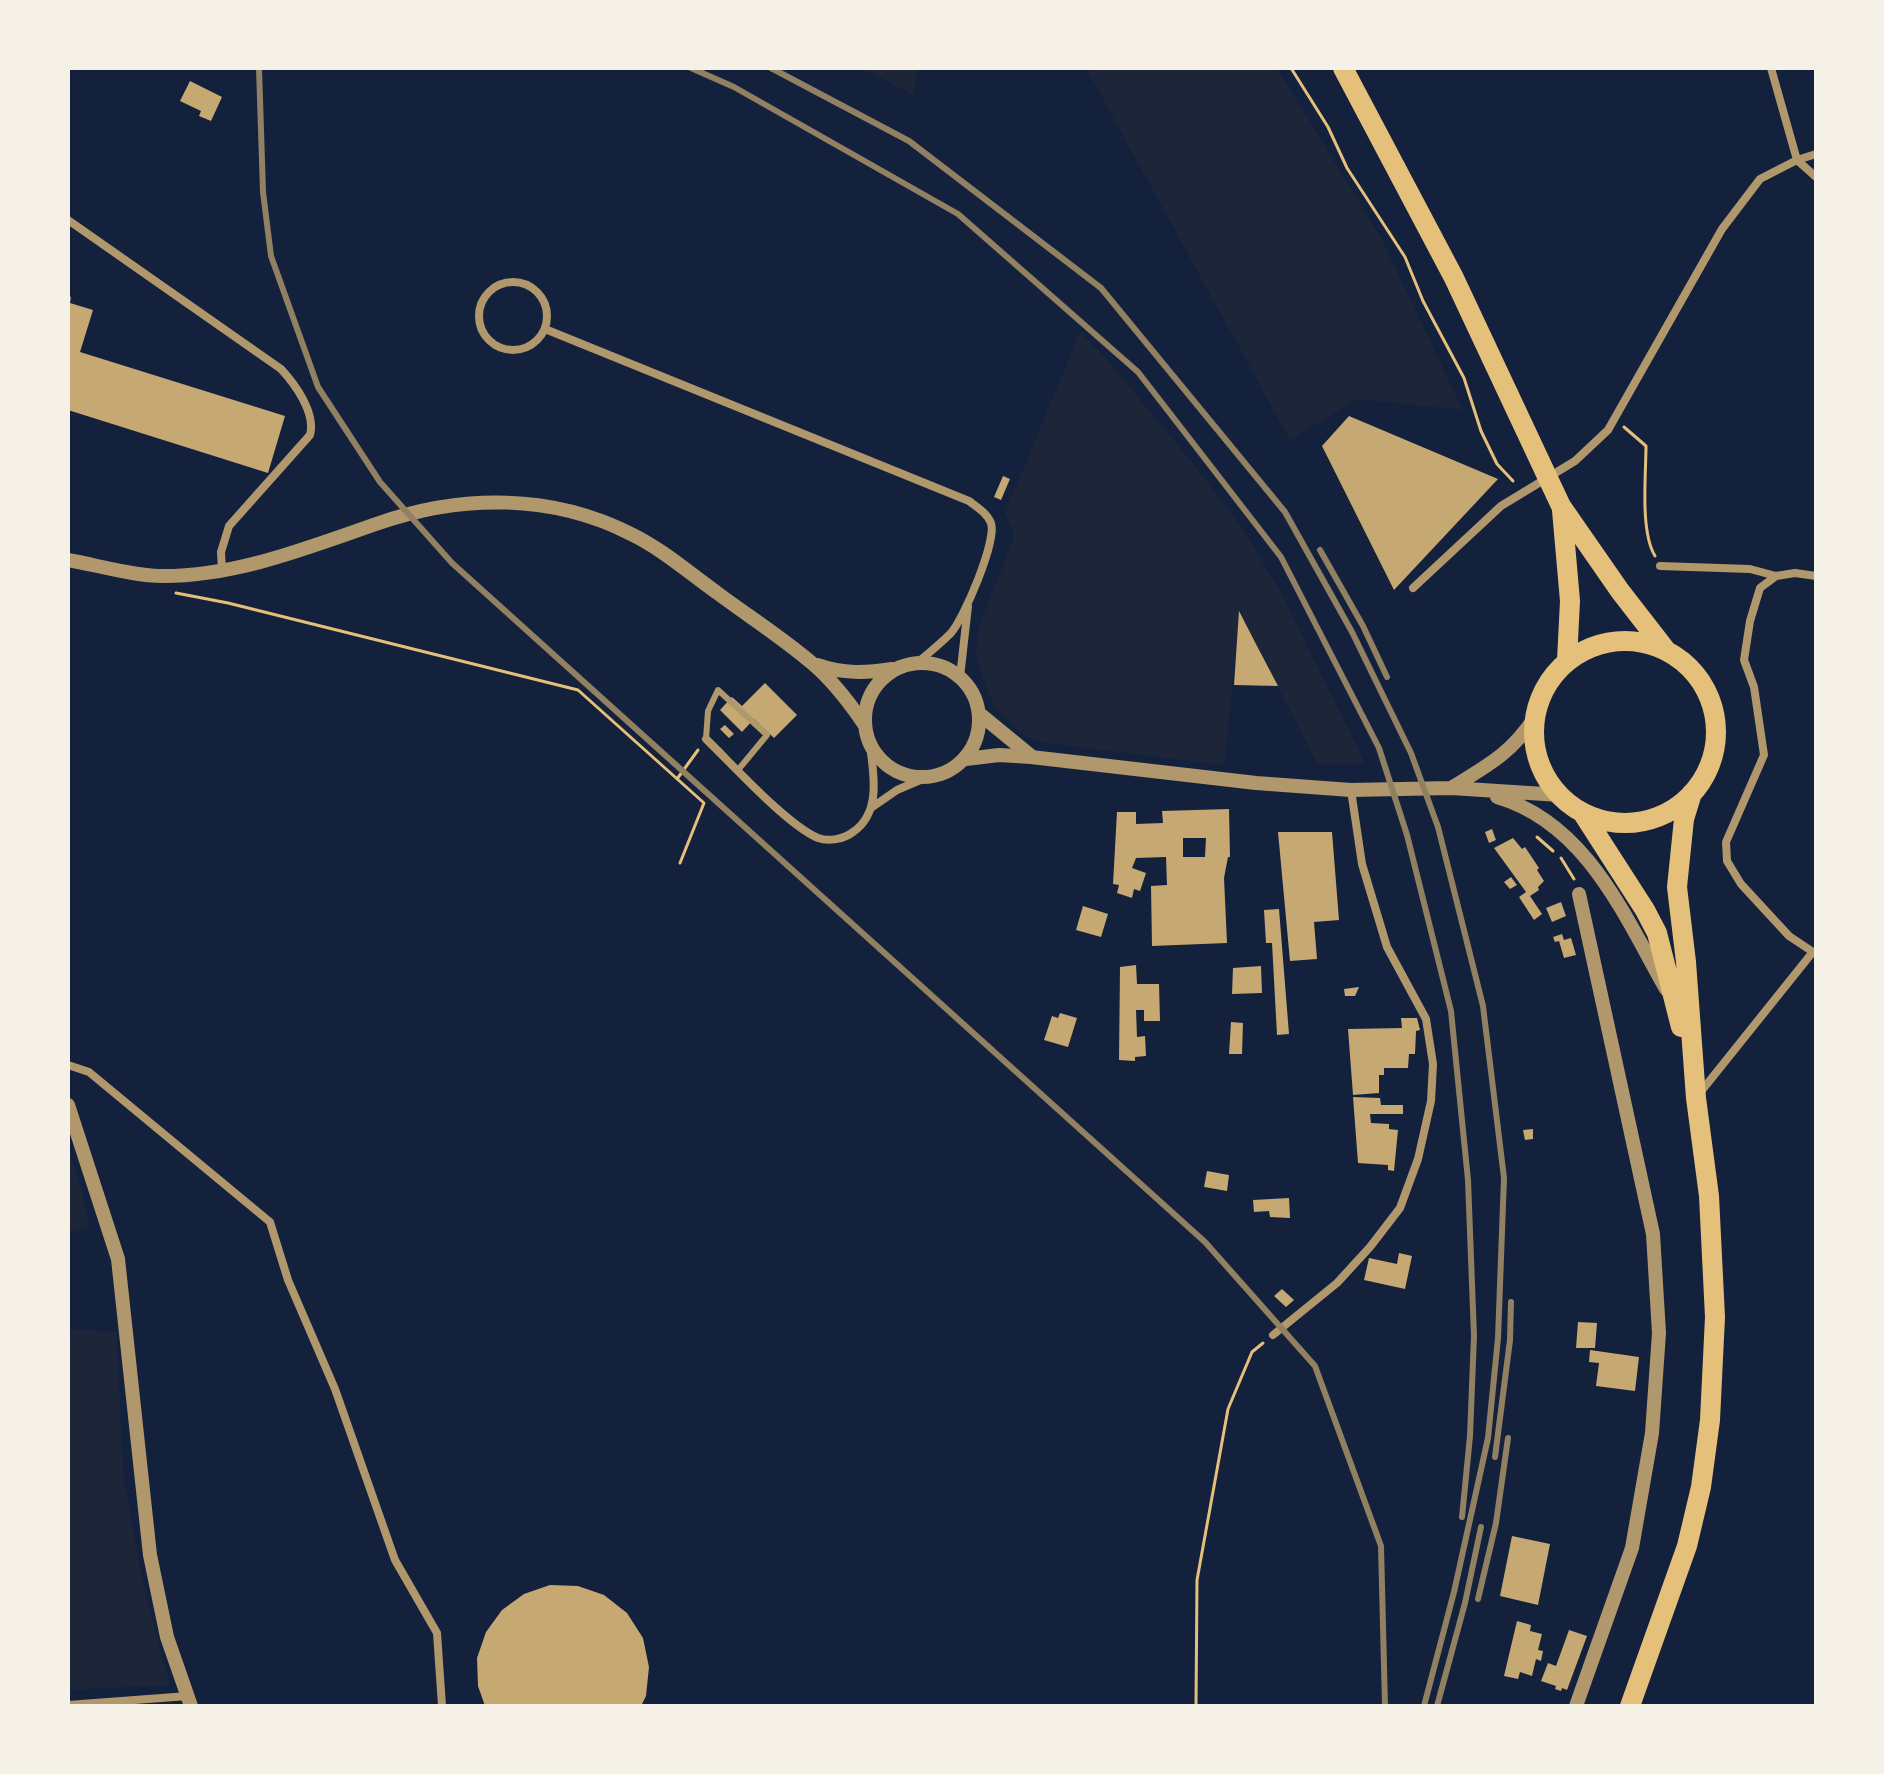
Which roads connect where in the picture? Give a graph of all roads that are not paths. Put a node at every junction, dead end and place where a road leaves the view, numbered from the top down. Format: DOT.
graph roads {
  1 [pos="1343,68"];
  2 [pos="1771,68"];
  3 [pos="1816,154"];
  4 [pos="1797,160"];
  5 [pos="1816,177"];
  6 [pos="68,220"];
  7 [pos="545,329"];
  8 [pos="1560,504"];
  9 [pos="68,560"];
  10 [pos="1660,566"];
  11 [pos="222,571"];
  12 [pos="1776,576"];
  13 [pos="1816,576"];
  14 [pos="1413,588"];
  15 [pos="968,605"];
  16 [pos="1665,649"];
  17 [pos="1567,660"];
  18 [pos="918,662"];
  19 [pos="813,663"];
  20 [pos="896,668"];
  21 [pos="960,677"];
  22 [pos="981,715"];
  23 [pos="1535,717"];
  24 [pos="864,724"];
  25 [pos="706,739"];
  26 [pos="870,746"];
  27 [pos="1031,757"];
  28 [pos="966,759"];
  29 [pos="738,770"];
  30 [pos="925,778"];
  31 [pos="1451,788"];
  32 [pos="1351,790"];
  33 [pos="1474,790"];
  34 [pos="1692,793"];
  35 [pos="1560,795"];
  36 [pos="871,808"];
  37 [pos="1582,812"];
  38 [pos="1579,894"];
  39 [pos="1814,953"];
  40 [pos="1677,1009"];
  41 [pos="68,1065"];
  42 [pos="1696,1098"];
  43 [pos="68,1105"];
  44 [pos="1273,1335"];
  45 [pos="190,1701"];
  46 [pos="68,1705"];
  47 [pos="442,1706"];
  48 [pos="1576,1706"];
  49 [pos="1630,1706"];
  1 -- 8 [label="highway"];
  2 -- 4 [label="street"];
  3 -- 4 [label="street"];
  4 -- 5 [label="street"];
  4 -- 14 [label="street"];
  6 -- 11 [label="street"];
  7 -- 7 [label="street"];
  7 -- 15 [label="street"];
  8 -- 16 [label="highway"];
  8 -- 17 [label="highway"];
  9 -- 11 [label="street"];
  10 -- 12 [label="street"];
  11 -- 19 [label="street"];
  12 -- 13 [label="street"];
  12 -- 39 [label="street"];
  15 -- 18 [label="street"];
  15 -- 21 [label="street"];
  16 -- 17 [label="highway"];
  16 -- 34 [label="highway"];
  17 -- 23 [label="highway"];
  18 -- 20 [label="street"];
  18 -- 21 [label="street"];
  19 -- 20 [label="street"];
  19 -- 24 [label="street"];
  20 -- 24 [label="street"];
  21 -- 22 [label="street"];
  22 -- 27 [label="street"];
  22 -- 28 [label="street"];
  23 -- 31 [label="street"];
  23 -- 35 [label="highway"];
  24 -- 26 [label="street"];
  25 -- 29 [label="street"];
  25 -- 29 [label="lane"];
  26 -- 30 [label="street"];
  26 -- 36 [label="street"];
  27 -- 28 [label="street"];
  27 -- 32 [label="street"];
  28 -- 30 [label="street"];
  29 -- 36 [label="street"];
  30 -- 36 [label="street"];
  31 -- 32 [label="street"];
  31 -- 33 [label="street"];
  32 -- 44 [label="street"];
  33 -- 35 [label="street"];
  33 -- 40 [label="street"];
  34 -- 37 [label="highway"];
  34 -- 42 [label="highway"];
  35 -- 37 [label="highway"];
  37 -- 40 [label="highway"];
  38 -- 48 [label="street"];
  39 -- 42 [label="street"];
  40 -- 42 [label="highway"];
  41 -- 47 [label="street"];
  42 -- 49 [label="highway"];
  43 -- 45 [label="street"];
  45 -- 46 [label="street"];
}
